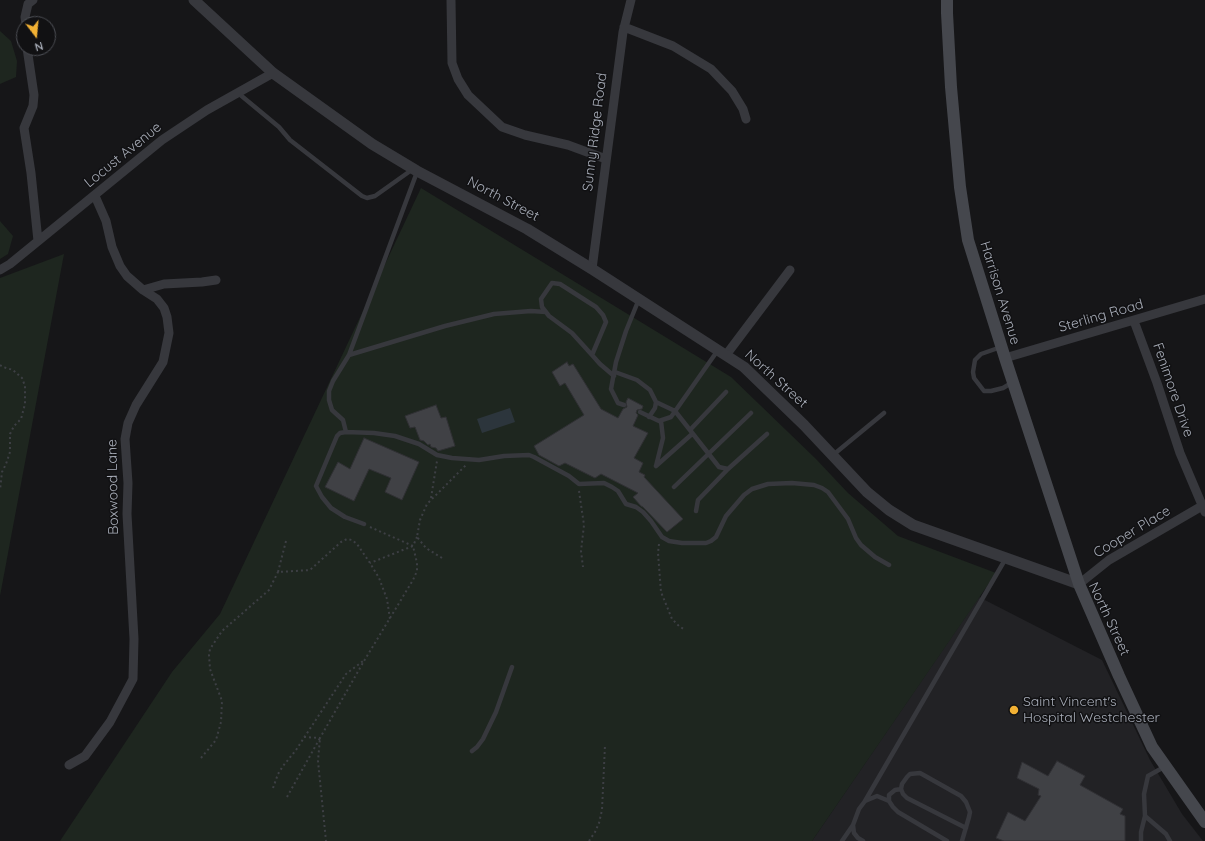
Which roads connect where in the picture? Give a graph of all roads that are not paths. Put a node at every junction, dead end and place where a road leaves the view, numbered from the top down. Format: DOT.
graph roads {
  1 [pos="32,0"];
  2 [pos="194,0"];
  3 [pos="451,0"];
  4 [pos="631,0"];
  5 [pos="947,0"];
  6 [pos="25,16"];
  7 [pos="624,27"];
  8 [pos="28,56"];
  9 [pos="272,73"];
  10 [pos="238,93"];
  11 [pos="746,119"];
  12 [pos="606,158"];
  13 [pos="416,170"];
  14 [pos="95,196"];
  15 [pos="38,241"];
  16 [pos="592,269"];
  17 [pos="0,270"];
  18 [pos="790,270"];
  19 [pos="216,280"];
  20 [pos="143,290"];
  21 [pos="639,299"];
  22 [pos="1205,299"];
  23 [pos="546,312"];
  24 [pos="1134,321"];
  25 [pos="1003,352"];
  26 [pos="722,353"];
  27 [pos="349,355"];
  28 [pos="592,355"];
  29 [pos="614,374"];
  30 [pos="1013,382"];
  31 [pos="726,392"];
  32 [pos="656,402"];
  33 [pos="624,406"];
  34 [pos="640,412"];
  35 [pos="675,412"];
  36 [pos="751,413"];
  37 [pos="884,413"];
  38 [pos="649,416"];
  39 [pos="661,421"];
  40 [pos="346,432"];
  41 [pos="691,432"];
  42 [pos="767,434"];
  43 [pos="708,454"];
  44 [pos="833,455"];
  45 [pos="728,469"];
  46 [pos="674,487"];
  47 [pos="1204,509"];
  48 [pos="696,511"];
  49 [pos="364,524"];
  50 [pos="1006,558"];
  51 [pos="889,565"];
  52 [pos="1078,584"];
  53 [pos="512,667"];
  54 [pos="472,751"];
  55 [pos="69,765"];
  56 [pos="1166,766"];
  57 [pos="901,789"];
  58 [pos="889,800"];
  59 [pos="865,801"];
  60 [pos="1145,816"];
  61 [pos="1205,822"];
  62 [pos="853,825"];
  63 [pos="966,828"];
  64 [pos="842,841"];
  65 [pos="863,841"];
  66 [pos="947,841"];
  67 [pos="962,841"];
  68 [pos="1141,841"];
  69 [pos="1170,841"];
  1 -- 6 [label="street"];
  2 -- 9 [label="street, North Street"];
  3 -- 12 [label="street"];
  4 -- 7 [label="street, Sunny Ridge Road"];
  5 -- 25 [label="main road, Harrison Avenue"];
  7 -- 11 [label="street"];
  7 -- 12 [label="street, Sunny Ridge Road"];
  8 -- 15 [label="street"];
  9 -- 10 [label="street, Locust Avenue"];
  9 -- 13 [label="street, North Street"];
  10 -- 13 [label="lane"];
  10 -- 14 [label="street, Locust Avenue"];
  12 -- 16 [label="street, Sunny Ridge Road"];
  13 -- 16 [label="street, North Street"];
  13 -- 27 [label="lane"];
  14 -- 15 [label="street, Locust Avenue"];
  14 -- 20 [label="street, Boxwood Lane"];
  15 -- 17 [label="street, Locust Avenue"];
  16 -- 21 [label="street, North Street"];
  18 -- 26 [label="street"];
  19 -- 20 [label="street"];
  20 -- 55 [label="street, Boxwood Lane"];
  21 -- 26 [label="street, North Street"];
  21 -- 29 [label="lane"];
  22 -- 24 [label="street, Sterling Road"];
  23 -- 27 [label="lane"];
  23 -- 28 [label="lane"];
  23 -- 28 [label="lane"];
  24 -- 25 [label="street, Sterling Road"];
  24 -- 47 [label="street, Fenimore Drive"];
  25 -- 30 [label="main road, Harrison Avenue"];
  25 -- 30 [label="lane"];
  26 -- 35 [label="lane"];
  26 -- 44 [label="street, North Street"];
  27 -- 40 [label="lane"];
  28 -- 29 [label="lane"];
  29 -- 32 [label="lane"];
  29 -- 33 [label="lane"];
  30 -- 52 [label="main road, Harrison Avenue"];
  31 -- 41 [label="lane"];
  32 -- 35 [label="lane"];
  32 -- 38 [label="lane"];
  34 -- 38 [label="lane"];
  35 -- 39 [label="lane"];
  35 -- 41 [label="lane"];
  36 -- 43 [label="lane"];
  37 -- 44 [label="lane"];
  38 -- 39 [label="lane"];
  39 -- 41 [label="lane"];
  40 -- 49 [label="lane"];
  40 -- 51 [label="lane"];
  41 -- 43 [label="lane"];
  42 -- 45 [label="lane"];
  43 -- 45 [label="lane"];
  43 -- 46 [label="lane"];
  44 -- 50 [label="street, North Street"];
  45 -- 48 [label="lane"];
  47 -- 52 [label="street, Cooper Place"];
  50 -- 52 [label="street, North Street"];
  50 -- 59 [label="lane"];
  52 -- 56 [label="main road, North Street"];
  53 -- 54 [label="lane"];
  56 -- 60 [label="lane"];
  56 -- 61 [label="main road, North Street"];
  57 -- 58 [label="lane"];
  57 -- 63 [label="lane"];
  57 -- 63 [label="lane"];
  58 -- 59 [label="lane"];
  58 -- 66 [label="lane"];
  59 -- 62 [label="lane"];
  60 -- 68 [label="lane"];
  60 -- 69 [label="lane"];
  62 -- 64 [label="lane"];
  62 -- 65 [label="lane"];
  63 -- 67 [label="lane"];
}
